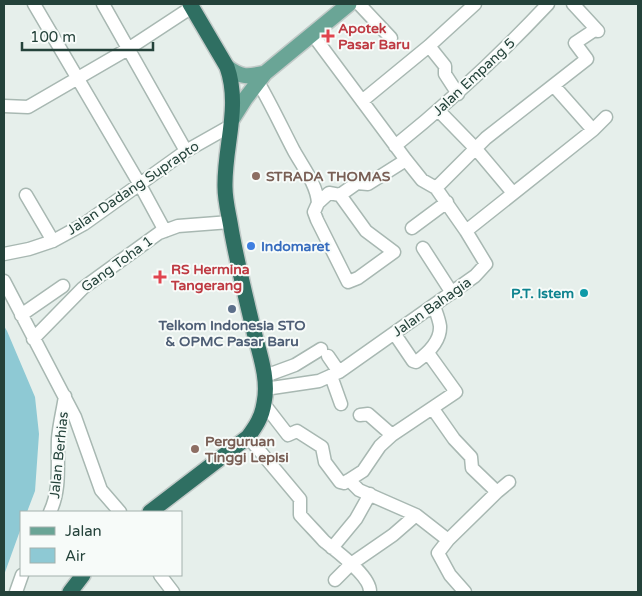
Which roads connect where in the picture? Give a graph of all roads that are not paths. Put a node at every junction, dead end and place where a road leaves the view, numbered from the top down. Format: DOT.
graph roads {
  1 [pos="34,4"];
  2 [pos="103,4"];
  3 [pos="359,4"];
  4 [pos="476,4"];
  5 [pos="548,4"];
  6 [pos="573,4"];
  7 [pos="191,6"];
  8 [pos="341,6"];
  9 [pos="313,35"];
  10 [pos="391,38"];
  11 [pos="429,46"];
  12 [pos="128,49"];
  13 [pos="227,67"];
  14 [pos="261,78"];
  15 [pos="78,79"];
  16 [pos="554,86"];
  17 [pos="458,94"];
  18 [pos="362,101"];
  19 [pos="4,106"];
  20 [pos="438,111"];
  21 [pos="606,117"];
  22 [pos="233,122"];
  23 [pos="593,130"];
  24 [pos="395,146"];
  25 [pos="476,149"];
  26 [pos="186,151"];
  27 [pos="406,160"];
  28 [pos="139,183"];
  29 [pos="436,188"];
  30 [pos="513,193"];
  31 [pos="26,195"];
  32 [pos="340,195"];
  33 [pos="446,202"];
  34 [pos="318,204"];
  35 [pos="230,222"];
  36 [pos="412,228"];
  37 [pos="165,231"];
  38 [pos="466,231"];
  39 [pos="53,241"];
  40 [pos="422,248"];
  41 [pos="4,254"];
  42 [pos="4,281"];
  43 [pos="63,286"];
  44 [pos="452,293"];
  45 [pos="434,306"];
  46 [pos="21,315"];
  47 [pos="394,333"];
  48 [pos="34,339"];
  49 [pos="428,353"];
  50 [pos="336,374"];
  51 [pos="265,390"];
  52 [pos="65,396"];
  53 [pos="341,404"];
  54 [pos="433,409"];
  55 [pos="360,415"];
  56 [pos="392,435"];
  57 [pos="248,437"];
  58 [pos="350,480"];
  59 [pos="509,482"];
  60 [pos="497,492"];
  61 [pos="370,494"];
  62 [pos="51,511"];
  63 [pos="119,511"];
  64 [pos="151,511"];
  65 [pos="416,515"];
  66 [pos="448,540"];
  67 [pos="332,548"];
  68 [pos="351,564"];
  69 [pos="22,576"];
  70 [pos="82,576"];
  71 [pos="161,576"];
  72 [pos="335,580"];
  73 [pos="16,592"];
  74 [pos="70,592"];
  75 [pos="172,592"];
  76 [pos="370,592"];
  77 [pos="463,592"];
  1 -- 15 [label="street, Gang Toha 1"];
  2 -- 12 [label="street"];
  3 -- 10 [label="street"];
  4 -- 11 [label="street"];
  5 -- 17 [label="street, Jalan Empang 5"];
  6 -- 16 [label="street"];
  7 -- 12 [label="street"];
  7 -- 13 [label="highway"];
  8 -- 9 [label="main road"];
  9 -- 14 [label="main road"];
  9 -- 18 [label="street, Jalan Bahagia"];
  11 -- 17 [label="street"];
  11 -- 18 [label="street"];
  12 -- 15 [label="street"];
  12 -- 26 [label="street"];
  13 -- 14 [label="main road"];
  13 -- 22 [label="highway"];
  14 -- 22 [label="main road"];
  14 -- 34 [label="street"];
  15 -- 19 [label="street"];
  15 -- 28 [label="street, Gang Toha 1"];
  16 -- 23 [label="street"];
  16 -- 25 [label="street"];
  17 -- 20 [label="street, Jalan Empang 5"];
  18 -- 24 [label="street, Jalan Bahagia"];
  20 -- 24 [label="street, Jalan Empang 5"];
  20 -- 25 [label="street"];
  21 -- 23 [label="street"];
  22 -- 26 [label="street, Jalan Dadang Suprapto"];
  22 -- 35 [label="highway"];
  23 -- 30 [label="street"];
  24 -- 27 [label="street, Jalan Bahagia"];
  25 -- 29 [label="street"];
  25 -- 30 [label="street"];
  26 -- 28 [label="street, Jalan Dadang Suprapto"];
  27 -- 29 [label="street, Jalan Bahagia"];
  27 -- 32 [label="street"];
  28 -- 37 [label="street, Gang Toha 1"];
  28 -- 39 [label="street, Jalan Dadang Suprapto"];
  29 -- 33 [label="street, Jalan Bahagia"];
  30 -- 38 [label="street"];
  31 -- 39 [label="street"];
  32 -- 34 [label="street"];
  32 -- 34 [label="street"];
  33 -- 36 [label="street"];
  33 -- 38 [label="street, Jalan Bahagia"];
  35 -- 37 [label="street"];
  35 -- 51 [label="highway"];
  37 -- 48 [label="street, Gang Toha 1"];
  38 -- 44 [label="street, Jalan Bahagia"];
  39 -- 41 [label="street, Jalan Dadang Suprapto"];
  40 -- 44 [label="street"];
  42 -- 46 [label="street"];
  43 -- 46 [label="street"];
  44 -- 45 [label="street, Jalan Bahagia"];
  45 -- 47 [label="street, Jalan Bahagia"];
  45 -- 49 [label="street"];
  46 -- 48 [label="street"];
  47 -- 49 [label="street"];
  47 -- 50 [label="street, Jalan Bahagia"];
  48 -- 52 [label="street"];
  49 -- 54 [label="street"];
  50 -- 51 [label="street, Jalan Bahagia"];
  50 -- 51 [label="street"];
  50 -- 53 [label="street"];
  51 -- 57 [label="highway"];
  51 -- 58 [label="street"];
  52 -- 62 [label="street, Jalan Berhias"];
  52 -- 63 [label="street"];
  54 -- 56 [label="street"];
  54 -- 60 [label="street"];
  55 -- 56 [label="street"];
  56 -- 58 [label="street"];
  57 -- 64 [label="highway"];
  57 -- 67 [label="street"];
  58 -- 61 [label="street"];
  59 -- 60 [label="street"];
  60 -- 66 [label="street"];
  61 -- 65 [label="street"];
  61 -- 67 [label="street"];
  65 -- 66 [label="street"];
  65 -- 68 [label="street"];
  66 -- 77 [label="street"];
  67 -- 68 [label="street"];
  68 -- 72 [label="street"];
  68 -- 76 [label="street"];
  69 -- 73 [label="street"];
  70 -- 74 [label="highway"];
  71 -- 75 [label="street"];
}
